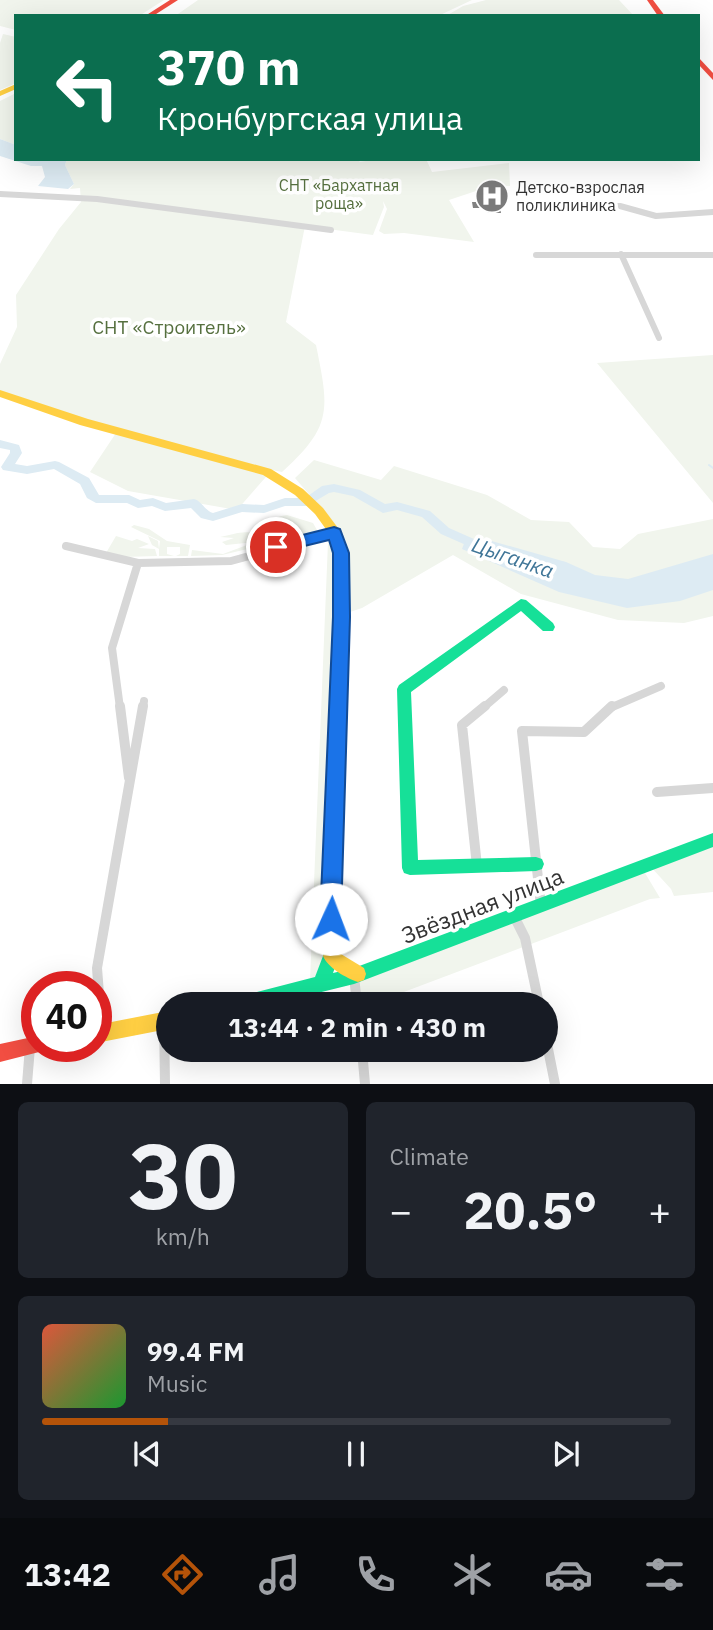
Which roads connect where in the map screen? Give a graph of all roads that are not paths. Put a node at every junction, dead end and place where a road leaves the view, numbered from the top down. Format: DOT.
graph roads {
  1 [pos="175,0"];
  2 [pos="151,14"];
  3 [pos="700,62"];
  4 [pos="713,78"];
  5 [pos="0,194"];
  6 [pos="590,206"];
  7 [pos="713,212"];
  8 [pos="331,230"];
  9 [pos="621,254"];
  10 [pos="536,255"];
  11 [pos="713,255"];
  12 [pos="659,338"];
  13 [pos="0,393"];
  14 [pos="334,533"];
  15 [pos="66,546"];
  16 [pos="138,563"];
  17 [pos="548,627"];
  18 [pos="661,686"];
  19 [pos="504,691"];
  20 [pos="144,701"];
  21 [pos="129,778"];
  22 [pos="713,788"];
  23 [pos="657,792"];
  24 [pos="713,840"];
  25 [pos="536,864"];
  26 [pos="477,866"];
  27 [pos="541,905"];
  28 [pos="514,916"];
  29 [pos="331,957"];
  30 [pos="97,971"];
  31 [pos="356,975"];
  32 [pos="320,985"];
  33 [pos="291,992"];
  34 [pos="357,992"];
  35 [pos="536,992"];
  36 [pos="156,1023"];
  37 [pos="112,1031"];
  38 [pos="21,1049"];
  39 [pos="0,1053"];
  40 [pos="30,1062"];
  41 [pos="165,1062"];
  42 [pos="363,1062"];
  43 [pos="551,1062"];
  44 [pos="27,1084"];
  45 [pos="165,1084"];
  46 [pos="365,1084"];
  47 [pos="555,1084"];
  1 -- 2 [label="street"];
  3 -- 4 [label="street"];
  5 -- 8 [label="street"];
  6 -- 7 [label="street"];
  9 -- 10 [label="street"];
  9 -- 11 [label="street"];
  9 -- 12 [label="street"];
  13 -- 14 [label="street"];
  14 -- 16 [label="street"];
  14 -- 29 [label="street"];
  15 -- 16 [label="street"];
  16 -- 21 [label="street"];
  17 -- 26 [label="street"];
  18 -- 25 [label="street"];
  19 -- 26 [label="street"];
  20 -- 21 [label="street"];
  21 -- 30 [label="street"];
  22 -- 23 [label="street"];
  24 -- 27 [label="street, Звёздная улица"];
  25 -- 26 [label="street"];
  25 -- 27 [label="street"];
  27 -- 28 [label="street, Звёздная улица"];
  28 -- 31 [label="street, Звёздная улица"];
  28 -- 35 [label="street"];
  29 -- 31 [label="street"];
  29 -- 32 [label="street"];
  31 -- 32 [label="street, Звёздная улица"];
  31 -- 34 [label="street"];
  32 -- 33 [label="street, Звёздная улица"];
  36 -- 37 [label="street"];
  38 -- 39 [label="street"];
  40 -- 44 [label="street"];
  41 -- 45 [label="street"];
  42 -- 46 [label="street"];
  43 -- 47 [label="street"];
}
